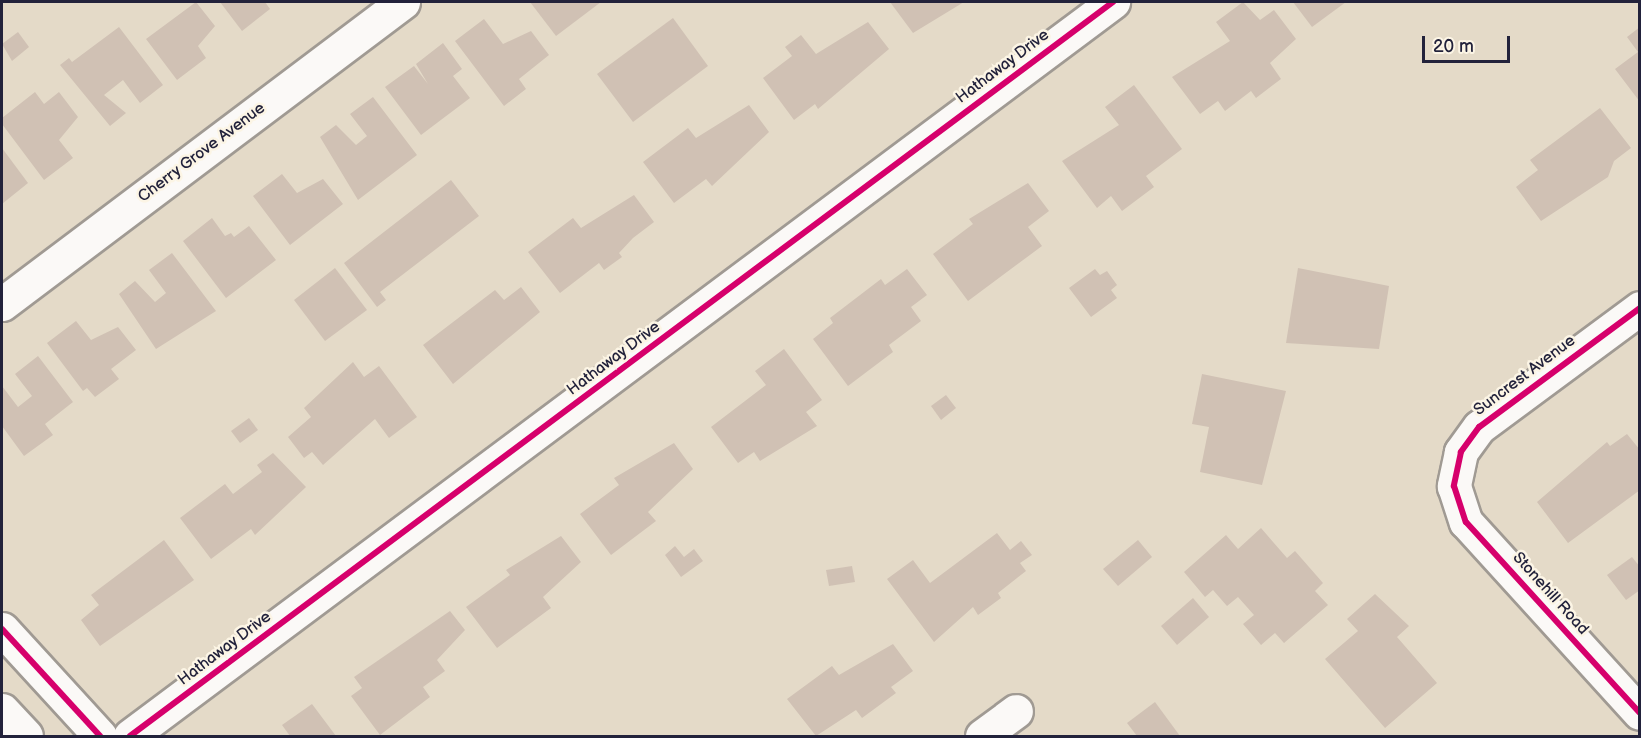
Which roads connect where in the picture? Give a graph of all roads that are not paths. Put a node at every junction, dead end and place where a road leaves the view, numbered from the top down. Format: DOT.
graph roads {
  1 [pos="403,2"];
  2 [pos="1113,2"];
  3 [pos="2,304"];
  4 [pos="1640,308"];
  5 [pos="1454,486"];
  6 [pos="2,629"];
  7 [pos="2,710"];
  8 [pos="1016,711"];
  9 [pos="1640,712"];
  10 [pos="26,736"];
  11 [pos="100,736"];
  12 [pos="130,736"];
  13 [pos="982,736"];
  1 -- 3 [label="street, Cherry Grove Avenue"];
  2 -- 12 [label="street, Hathaway Drive"];
  4 -- 5 [label="street, Suncrest Avenue"];
  5 -- 9 [label="street, Stonehill Road"];
  6 -- 11 [label="street"];
  7 -- 10 [label="street"];
  8 -- 13 [label="street"];
}
